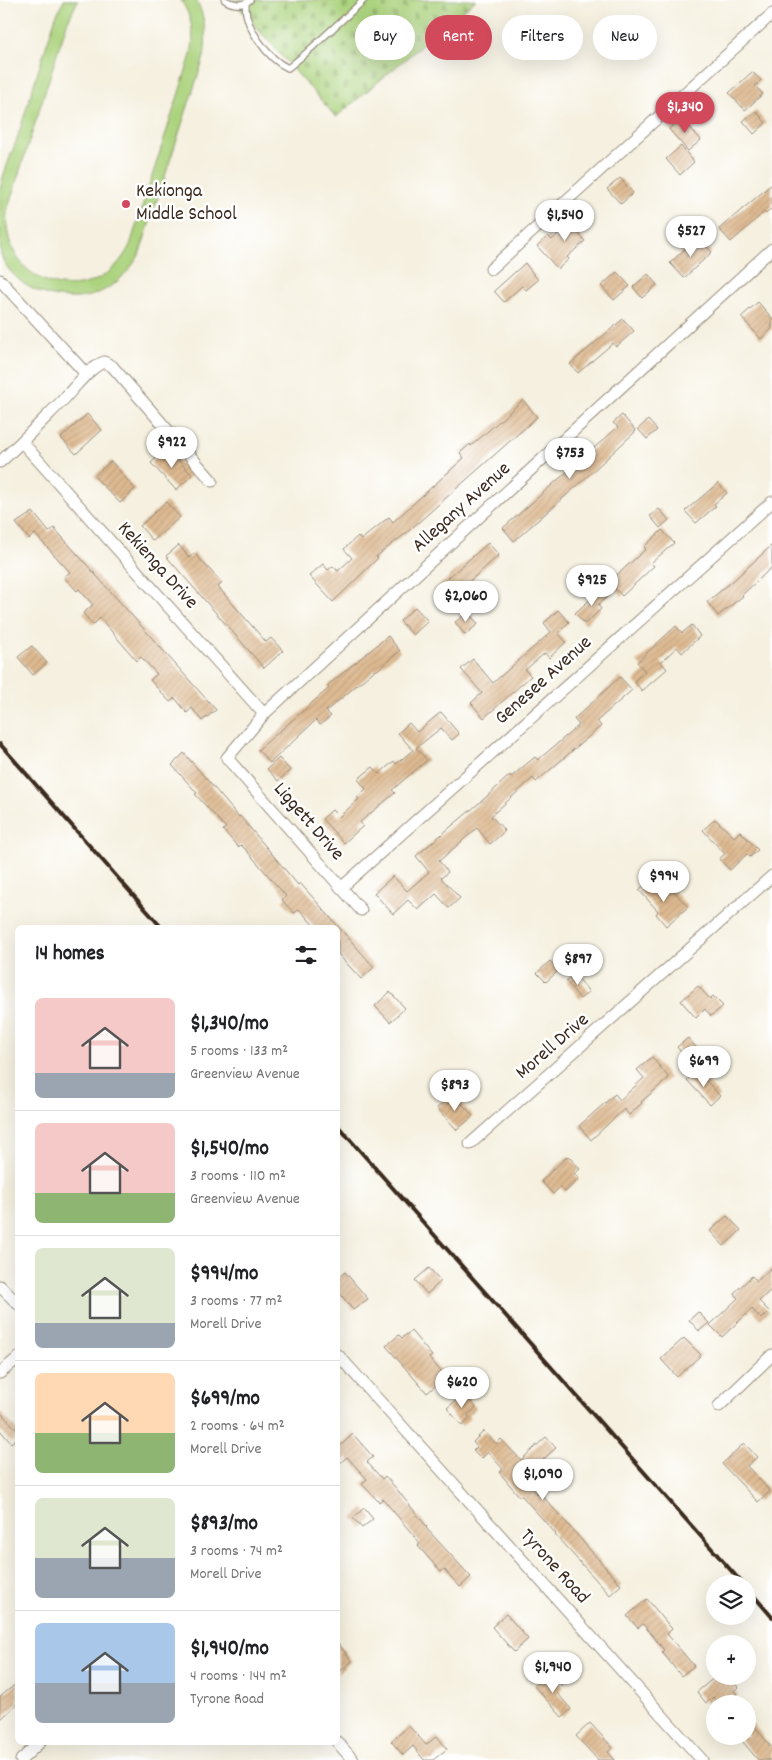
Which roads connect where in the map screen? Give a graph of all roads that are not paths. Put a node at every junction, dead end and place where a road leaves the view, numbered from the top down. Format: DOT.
graph roads {
  1 [pos="226,0"];
  2 [pos="364,0"];
  3 [pos="248,2"];
  4 [pos="772,14"];
  5 [pos="772,249"];
  6 [pos="491,269"];
  7 [pos="0,280"];
  8 [pos="87,375"];
  9 [pos="22,442"];
  10 [pos="0,462"];
  11 [pos="212,481"];
  12 [pos="772,502"];
  13 [pos="264,714"];
  14 [pos="227,758"];
  15 [pos="772,876"];
  16 [pos="341,888"];
  17 [pos="361,910"];
  18 [pos="470,1144"];
  19 [pos="0,1286"];
  20 [pos="15,1301"];
  21 [pos="772,1355"];
  22 [pos="340,1358"];
  23 [pos="15,1360"];
  24 [pos="0,1373"];
  25 [pos="719,1406"];
  26 [pos="37,1745"];
  27 [pos="340,1745"];
  28 [pos="21,1760"];
  29 [pos="353,1760"];
  30 [pos="702,1760"];
  1 -- 3 [label="lane"];
  2 -- 3 [label="lane"];
  4 -- 6 [label="street"];
  5 -- 13 [label="street, Allegany Avenue"];
  7 -- 8 [label="street"];
  8 -- 9 [label="street"];
  8 -- 11 [label="street"];
  9 -- 10 [label="street"];
  9 -- 13 [label="street, Kekienga Drive"];
  12 -- 16 [label="street, Genesee Avenue"];
  13 -- 14 [label="street, Allegany Avenue"];
  14 -- 16 [label="street, Liggett Drive"];
  15 -- 18 [label="street, Morell Drive"];
  16 -- 17 [label="street, Liggett Drive"];
  19 -- 20 [label="street"];
  21 -- 25 [label="street"];
  22 -- 30 [label="street, Tyrone Road"];
  23 -- 24 [label="street"];
  26 -- 28 [label="street"];
  27 -- 29 [label="street"];
}
